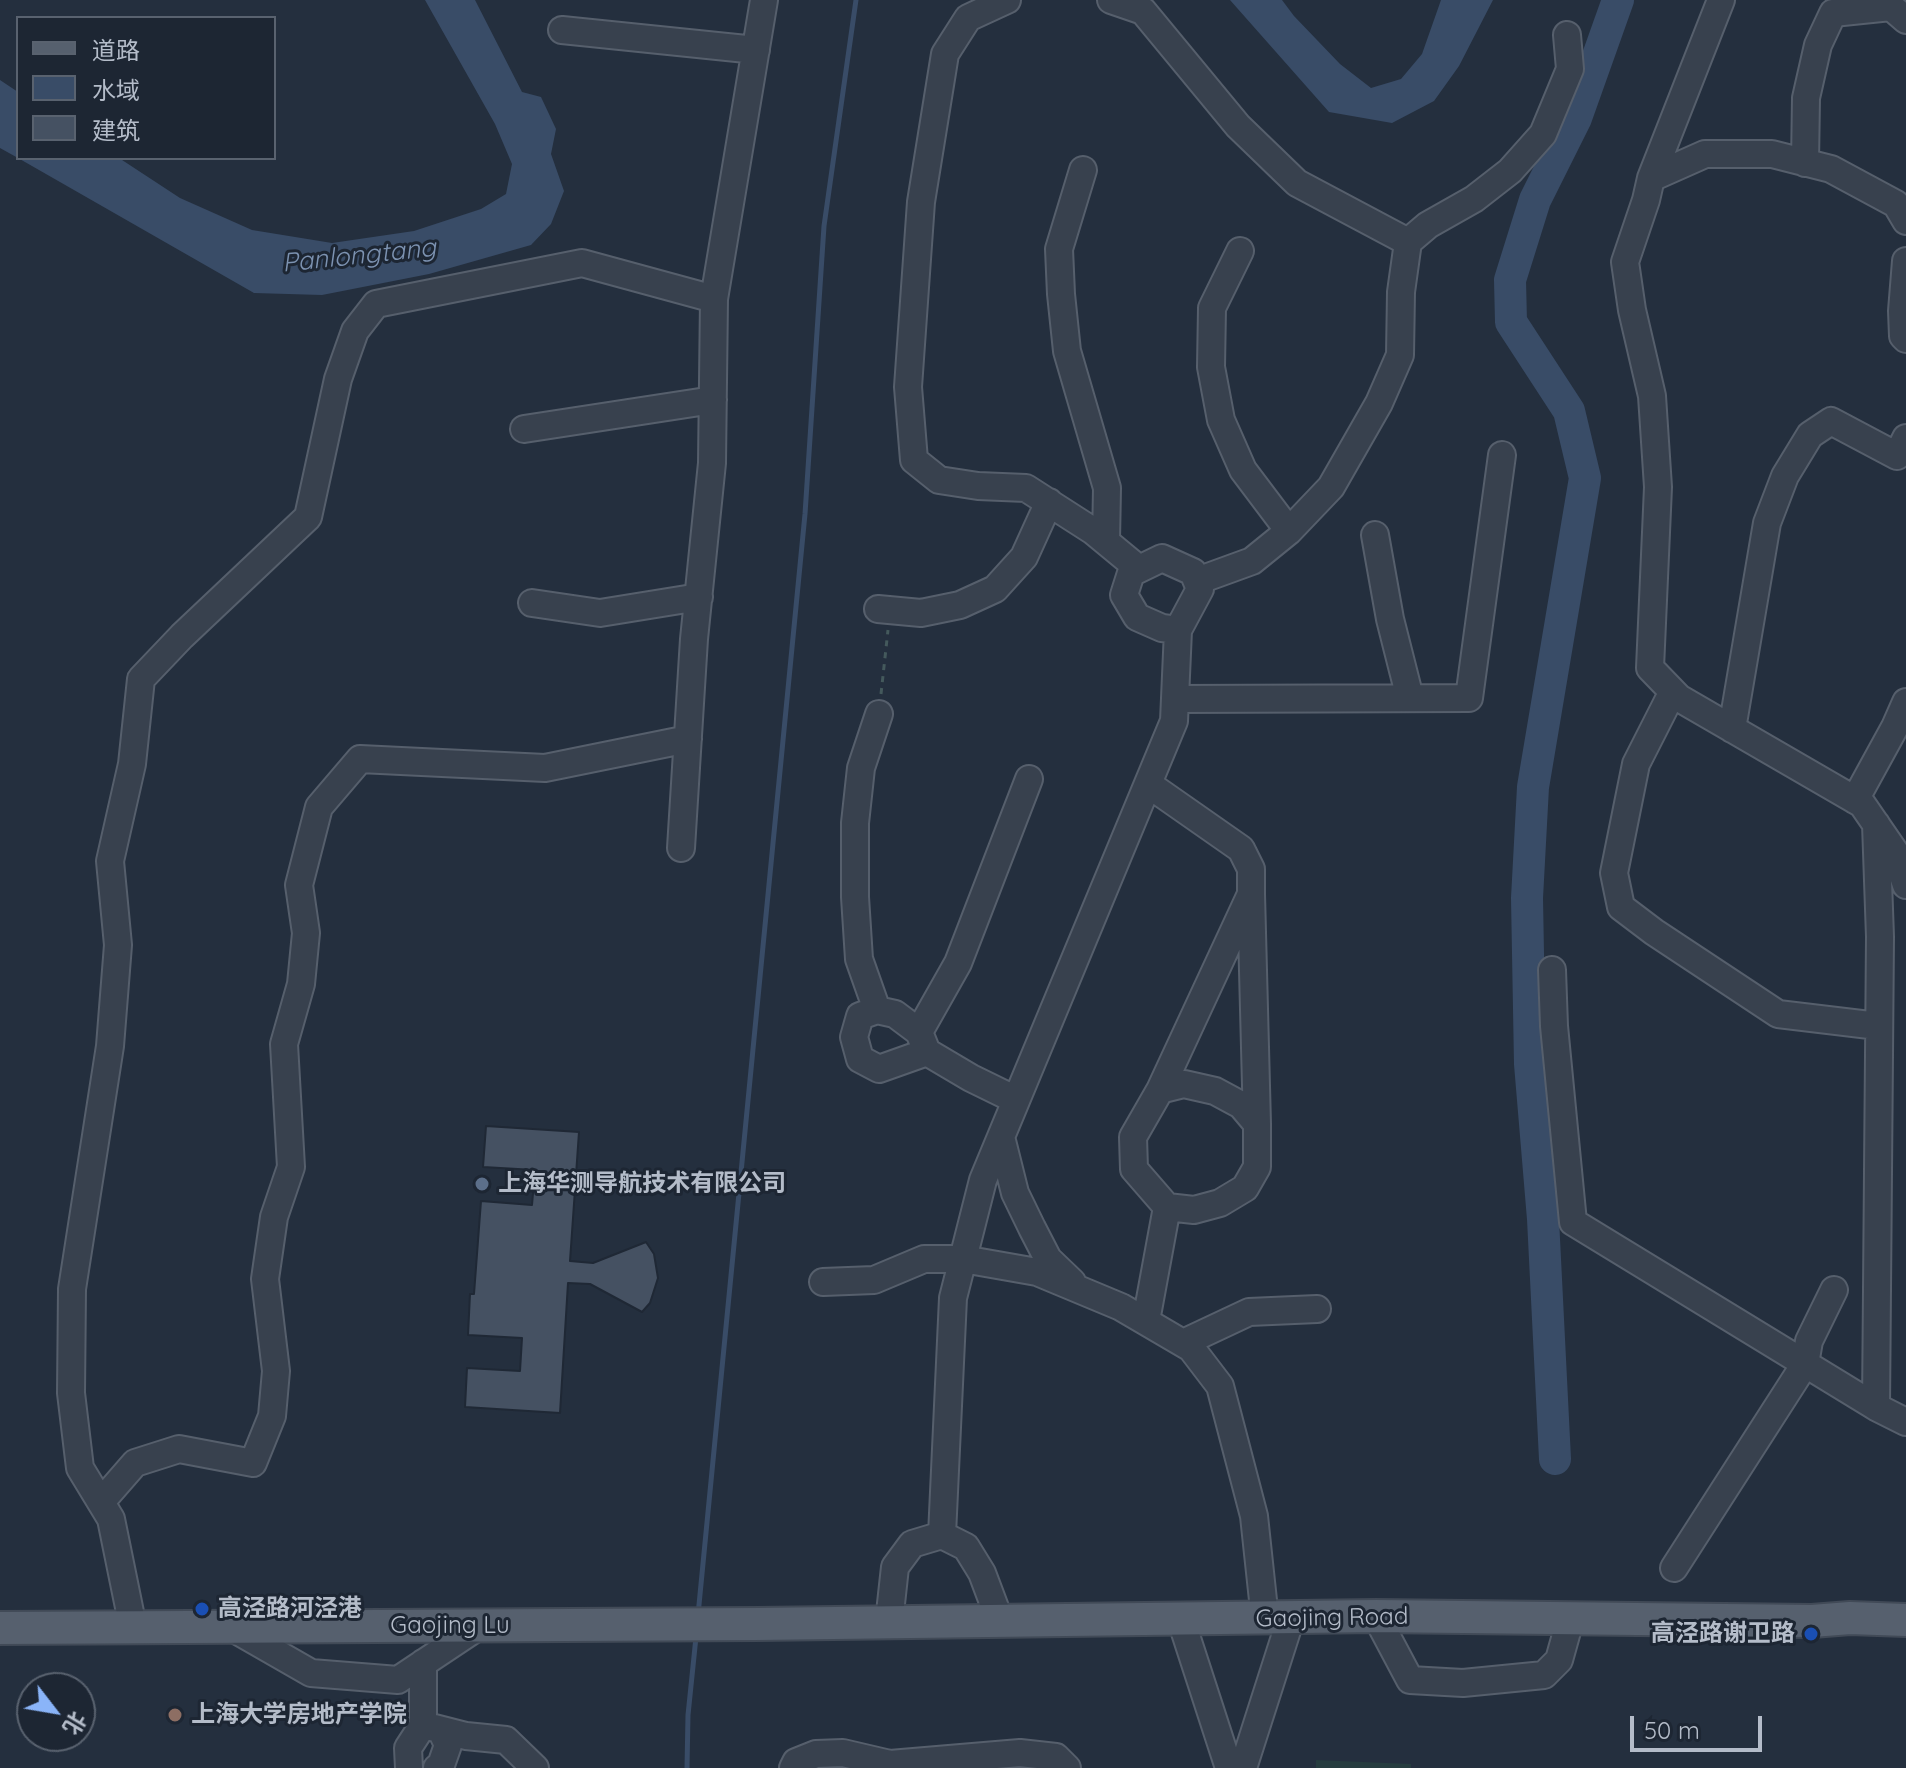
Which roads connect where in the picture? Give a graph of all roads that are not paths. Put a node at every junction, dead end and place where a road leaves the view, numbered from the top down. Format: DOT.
graph roads {
  1 [pos="764,0"];
  2 [pos="1007,0"];
  3 [pos="1111,0"];
  4 [pos="1721,0"];
  5 [pos="1906,20"];
  6 [pos="562,30"];
  7 [pos="1567,35"];
  8 [pos="756,50"];
  9 [pos="1805,163"];
  10 [pos="1083,170"];
  11 [pos="1651,178"];
  12 [pos="1905,216"];
  13 [pos="1408,242"];
  14 [pos="1240,251"];
  15 [pos="1906,261"];
  16 [pos="714,299"];
  17 [pos="1906,339"];
  18 [pos="713,400"];
  19 [pos="524,429"];
  20 [pos="1906,438"];
  21 [pos="1502,455"];
  22 [pos="1049,502"];
  23 [pos="1289,531"];
  24 [pos="1375,535"];
  25 [pos="1106,541"];
  26 [pos="1139,569"];
  27 [pos="1197,581"];
  28 [pos="699,597"];
  29 [pos="532,603"];
  30 [pos="884,610"];
  31 [pos="1178,630"];
  32 [pos="1410,698"];
  33 [pos="1175,699"];
  34 [pos="1668,701"];
  35 [pos="1906,702"];
  36 [pos="879,714"];
  37 [pos="1732,729"];
  38 [pos="688,739"];
  39 [pos="1029,779"];
  40 [pos="1148,784"];
  41 [pos="1855,800"];
  42 [pos="1876,824"];
  43 [pos="681,848"];
  44 [pos="1906,885"];
  45 [pos="1251,894"];
  46 [pos="1552,970"];
  47 [pos="877,1010"];
  48 [pos="1878,1026"];
  49 [pos="923,1042"];
  50 [pos="1160,1090"];
  51 [pos="1016,1100"];
  52 [pos="1257,1124"];
  53 [pos="1001,1137"];
  54 [pos="1167,1207"];
  55 [pos="963,1259"];
  56 [pos="823,1282"];
  57 [pos="1080,1290"];
  58 [pos="1834,1290"];
  59 [pos="1317,1309"];
  60 [pos="1146,1321"];
  61 [pos="1183,1343"];
  62 [pos="1805,1364"];
  63 [pos="1876,1407"];
  64 [pos="1906,1422"];
  65 [pos="101,1502"];
  66 [pos="942,1535"];
  67 [pos="1674,1568"];
  68 [pos="1376,1616"];
  69 [pos="1571,1617"];
  70 [pos="1278,1618"];
  71 [pos="1181,1620"];
  72 [pos="1906,1620"];
  73 [pos="1000,1621"];
  74 [pos="889,1622"];
  75 [pos="757,1624"];
  76 [pos="229,1626"];
  77 [pos="479,1626"];
  78 [pos="133,1627"];
  79 [pos="0,1628"];
  80 [pos="423,1663"];
  81 [pos="432,1728"];
  82 [pos="407,1768"];
  83 [pos="437,1768"];
  84 [pos="535,1768"];
  85 [pos="793,1768"];
  86 [pos="1067,1768"];
  87 [pos="1229,1768"];
  88 [pos="1243,1768"];
  1 -- 8 [label="street"];
  2 -- 22 [label="street"];
  3 -- 13 [label="street"];
  4 -- 11 [label="street"];
  5 -- 9 [label="street"];
  6 -- 8 [label="street"];
  7 -- 13 [label="street"];
  8 -- 16 [label="street"];
  9 -- 11 [label="street"];
  9 -- 12 [label="street"];
  10 -- 25 [label="street"];
  11 -- 37 [label="street"];
  13 -- 23 [label="street"];
  14 -- 23 [label="street"];
  15 -- 17 [label="street"];
  16 -- 18 [label="street"];
  16 -- 65 [label="street"];
  18 -- 19 [label="street"];
  18 -- 28 [label="street"];
  20 -- 37 [label="street"];
  21 -- 32 [label="street"];
  22 -- 25 [label="street"];
  22 -- 30 [label="street"];
  23 -- 27 [label="street"];
  24 -- 32 [label="street"];
  25 -- 26 [label="street"];
  26 -- 27 [label="street"];
  26 -- 31 [label="street"];
  27 -- 31 [label="street"];
  28 -- 29 [label="street"];
  28 -- 38 [label="street"];
  31 -- 33 [label="street"];
  32 -- 33 [label="street"];
  33 -- 40 [label="street"];
  34 -- 48 [label="street"];
  35 -- 41 [label="street"];
  36 -- 47 [label="street"];
  37 -- 41 [label="street"];
  38 -- 43 [label="street"];
  38 -- 65 [label="street"];
  39 -- 49 [label="street"];
  40 -- 45 [label="street"];
  40 -- 51 [label="street"];
  41 -- 42 [label="street"];
  42 -- 44 [label="street"];
  42 -- 48 [label="street"];
  45 -- 50 [label="street"];
  45 -- 52 [label="street"];
  46 -- 62 [label="street"];
  47 -- 49 [label="street"];
  47 -- 49 [label="street"];
  48 -- 63 [label="street"];
  49 -- 51 [label="street"];
  50 -- 52 [label="street"];
  50 -- 54 [label="street"];
  51 -- 53 [label="street"];
  52 -- 54 [label="street"];
  53 -- 55 [label="street"];
  53 -- 57 [label="street"];
  54 -- 60 [label="street"];
  55 -- 56 [label="street"];
  55 -- 57 [label="street"];
  55 -- 66 [label="street"];
  57 -- 60 [label="street"];
  58 -- 62 [label="street"];
  59 -- 61 [label="street"];
  60 -- 61 [label="street"];
  61 -- 70 [label="street"];
  62 -- 63 [label="street"];
  62 -- 67 [label="street"];
  63 -- 64 [label="street"];
  65 -- 78 [label="street"];
  66 -- 73 [label="street"];
  66 -- 74 [label="street"];
  68 -- 69 [label="main road, Gaojing Road"];
  68 -- 69 [label="street"];
  68 -- 70 [label="main road, Gaojing Road"];
  69 -- 72 [label="main road, Gaojing Road"];
  70 -- 71 [label="main road, Gaojing Road"];
  70 -- 88 [label="street"];
  71 -- 73 [label="main road, Gaojing Road"];
  71 -- 87 [label="street"];
  73 -- 74 [label="main road, Gaojing Road"];
  74 -- 75 [label="main road, Gaojing Road"];
  75 -- 77 [label="main road, Gaojing Lu"];
  76 -- 77 [label="main road, Gaojing Lu"];
  76 -- 78 [label="main road, Gaojing Lu"];
  76 -- 80 [label="street"];
  77 -- 80 [label="street"];
  78 -- 79 [label="main road, Gaojing Lu"];
  80 -- 81 [label="street"];
  81 -- 82 [label="street"];
  81 -- 83 [label="street"];
  81 -- 84 [label="street"];
  85 -- 86 [label="street"];
}
